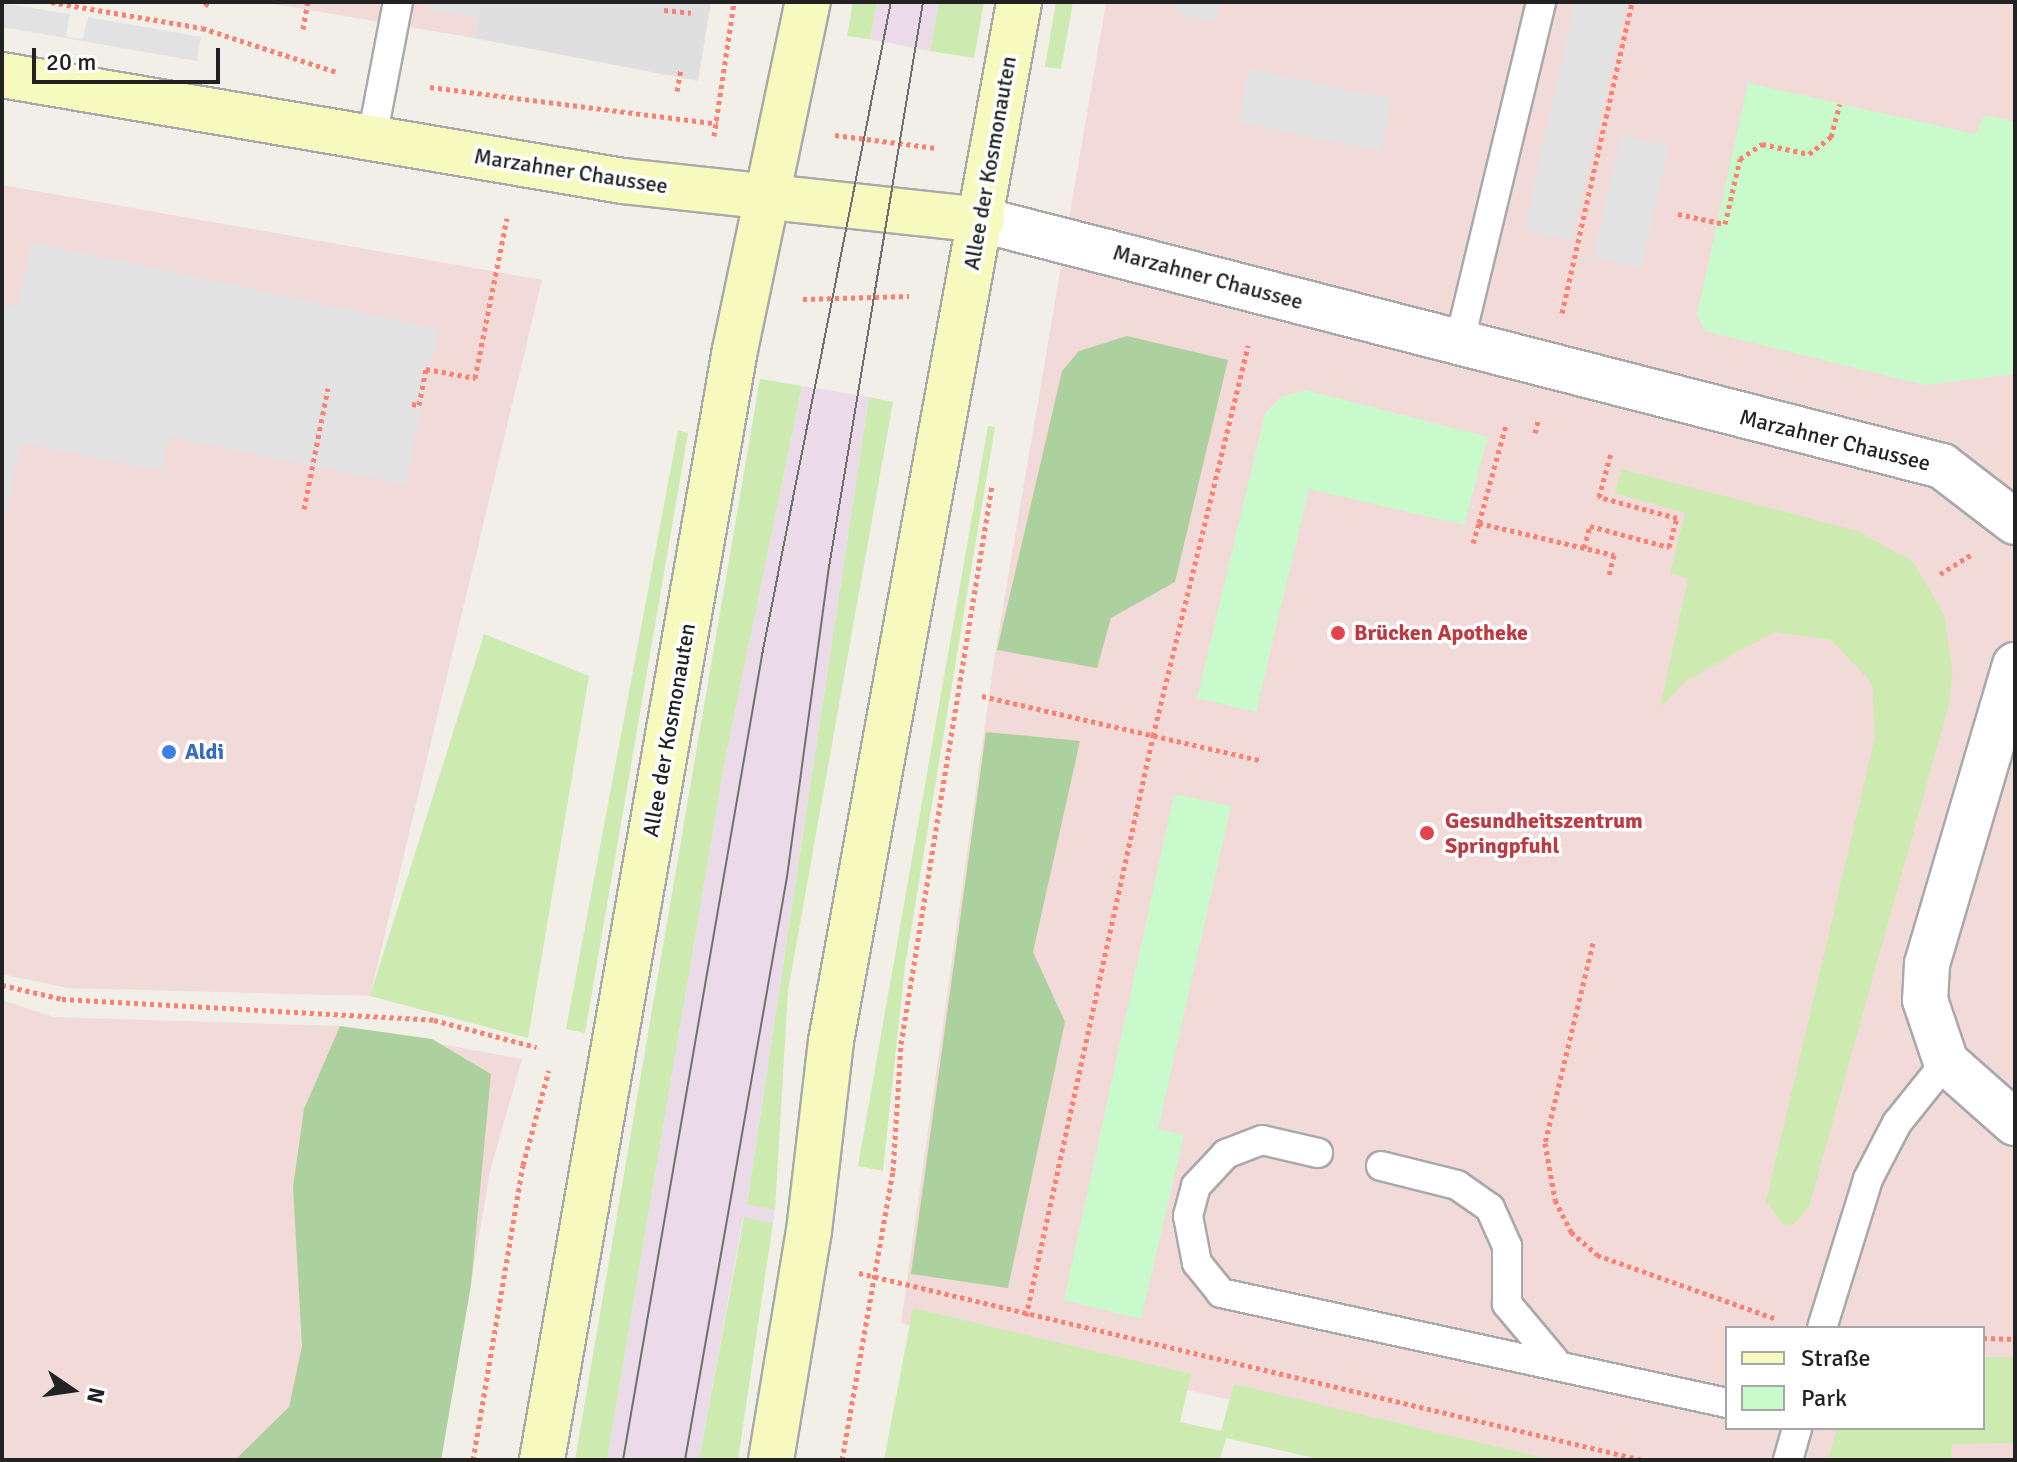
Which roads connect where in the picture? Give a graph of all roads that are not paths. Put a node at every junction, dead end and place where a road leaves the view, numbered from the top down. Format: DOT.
graph roads {
  1 [pos="398,2"];
  2 [pos="808,2"];
  3 [pos="1019,2"];
  4 [pos="1541,2"];
  5 [pos="2,75"];
  6 [pos="372,138"];
  7 [pos="769,195"];
  8 [pos="982,220"];
  9 [pos="1459,344"];
  10 [pos="2015,522"];
  11 [pos="2015,665"];
  12 [pos="1946,1062"];
  13 [pos="2015,1123"];
  14 [pos="1318,1153"];
  15 [pos="1381,1166"];
  16 [pos="1823,1326"];
  17 [pos="1554,1360"];
  18 [pos="1725,1403"];
  19 [pos="1796,1430"];
  20 [pos="542,1460"];
  21 [pos="771,1460"];
  22 [pos="1788,1460"];
  1 -- 6 [label="lane"];
  2 -- 7 [label="main road, Allee der Kosmonauten"];
  3 -- 8 [label="main road, Allee der Kosmonauten"];
  4 -- 9 [label="lane"];
  5 -- 6 [label="main road, Marzahner Chaussee"];
  6 -- 7 [label="main road, Marzahner Chaussee"];
  7 -- 8 [label="main road, Marzahner Chaussee"];
  7 -- 20 [label="main road, Allee der Kosmonauten"];
  8 -- 9 [label="street, Marzahner Chaussee"];
  8 -- 21 [label="main road, Allee der Kosmonauten"];
  9 -- 10 [label="street, Marzahner Chaussee"];
  11 -- 12 [label="street"];
  12 -- 13 [label="street"];
  12 -- 16 [label="lane"];
  14 -- 17 [label="lane"];
  15 -- 17 [label="lane"];
  17 -- 18 [label="lane"];
  19 -- 22 [label="lane"];
}
